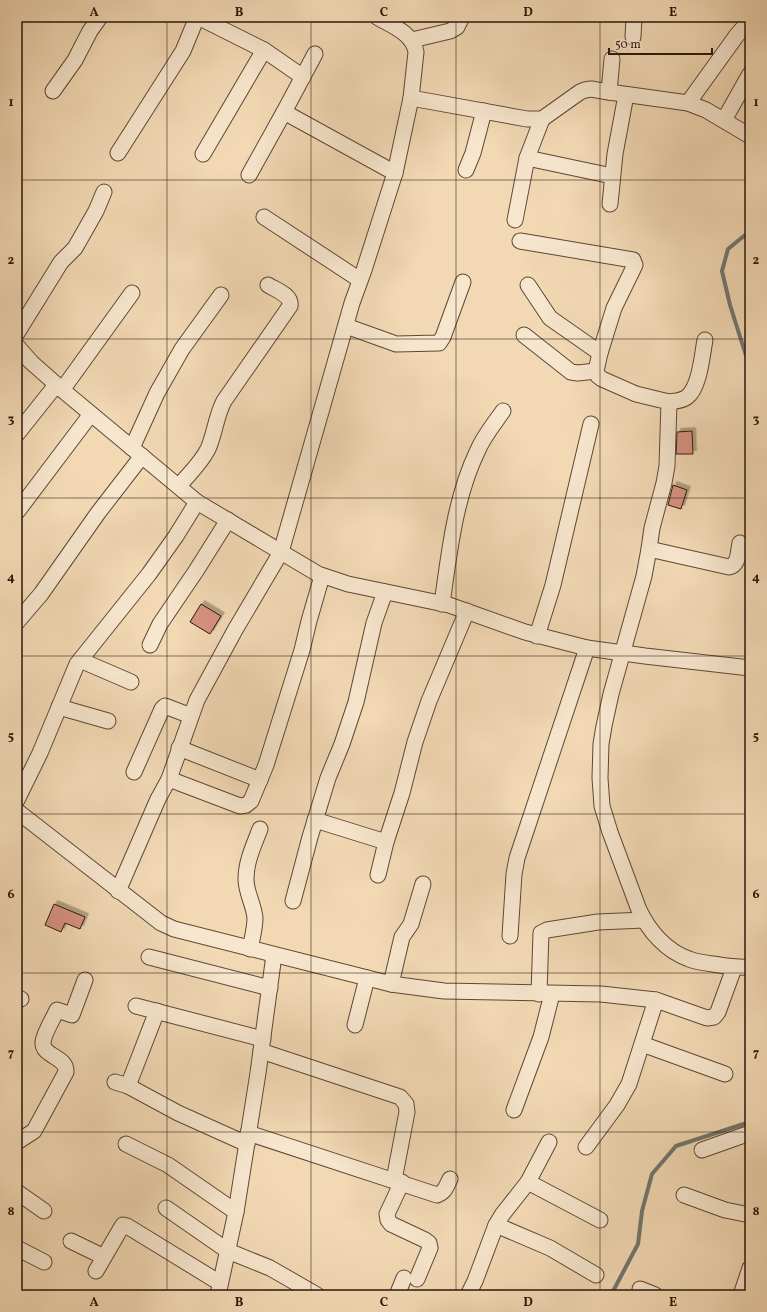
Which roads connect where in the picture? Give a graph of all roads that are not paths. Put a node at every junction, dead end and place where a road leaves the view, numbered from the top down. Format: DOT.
graph roads {
  1 [pos="100,17"];
  2 [pos="197,17"];
  3 [pos="378,17"];
  4 [pos="462,17"];
  5 [pos="634,17"];
  6 [pos="750,20"];
  7 [pos="633,37"];
  8 [pos="412,40"];
  9 [pos="264,50"];
  10 [pos="315,54"];
  11 [pos="612,58"];
  12 [pos="750,74"];
  13 [pos="303,77"];
  14 [pos="53,91"];
  15 [pos="609,92"];
  16 [pos="626,94"];
  17 [pos="411,98"];
  18 [pos="688,103"];
  19 [pos="484,111"];
  20 [pos="284,112"];
  21 [pos="542,119"];
  22 [pos="724,120"];
  23 [pos="750,136"];
  24 [pos="118,153"];
  25 [pos="203,154"];
  26 [pos="527,158"];
  27 [pos="466,170"];
  28 [pos="395,173"];
  29 [pos="249,175"];
  30 [pos="612,176"];
  31 [pos="104,192"];
  32 [pos="610,204"];
  33 [pos="264,217"];
  34 [pos="515,220"];
  35 [pos="520,241"];
  36 [pos="360,280"];
  37 [pos="463,282"];
  38 [pos="268,285"];
  39 [pos="528,285"];
  40 [pos="132,293"];
  41 [pos="221,295"];
  42 [pos="346,326"];
  43 [pos="17,333"];
  44 [pos="524,335"];
  45 [pos="705,340"];
  46 [pos="17,346"];
  47 [pos="600,353"];
  48 [pos="596,371"];
  49 [pos="59,388"];
  50 [pos="669,402"];
  51 [pos="503,411"];
  52 [pos="91,414"];
  53 [pos="591,424"];
  54 [pos="17,434"];
  55 [pos="137,452"];
  56 [pos="179,486"];
  57 [pos="198,502"];
  58 [pos="17,512"];
  59 [pos="228,520"];
  60 [pos="740,543"];
  61 [pos="649,549"];
  62 [pos="281,552"];
  63 [pos="322,576"];
  64 [pos="385,592"];
  65 [pos="442,604"];
  66 [pos="467,611"];
  67 [pos="17,622"];
  68 [pos="537,636"];
  69 [pos="150,645"];
  70 [pos="587,648"];
  71 [pos="623,652"];
  72 [pos="80,660"];
  73 [pos="750,668"];
  74 [pos="130,682"];
  75 [pos="59,707"];
  76 [pos="191,716"];
  77 [pos="108,722"];
  78 [pos="179,748"];
  79 [pos="134,772"];
  80 [pos="169,779"];
  81 [pos="260,780"];
  82 [pos="17,800"];
  83 [pos="17,811"];
  84 [pos="315,820"];
  85 [pos="260,829"];
  86 [pos="386,842"];
  87 [pos="378,875"];
  88 [pos="423,884"];
  89 [pos="118,891"];
  90 [pos="293,901"];
  91 [pos="644,920"];
  92 [pos="510,936"];
  93 [pos="250,949"];
  94 [pos="274,955"];
  95 [pos="149,957"];
  96 [pos="750,967"];
  97 [pos="734,968"];
  98 [pos="366,978"];
  99 [pos="85,980"];
  100 [pos="391,984"];
  101 [pos="270,988"];
  102 [pos="545,994"];
  103 [pos="656,1000"];
  104 [pos="136,1006"];
  105 [pos="157,1011"];
  106 [pos="354,1025"];
  107 [pos="642,1044"];
  108 [pos="262,1045"];
  109 [pos="725,1074"];
  110 [pos="514,1110"];
  111 [pos="750,1133"];
  112 [pos="248,1138"];
  113 [pos="17,1142"];
  114 [pos="550,1142"];
  115 [pos="126,1144"];
  116 [pos="586,1148"];
  117 [pos="702,1150"];
  118 [pos="450,1179"];
  119 [pos="398,1181"];
  120 [pos="528,1182"];
  121 [pos="17,1192"];
  122 [pos="684,1195"];
  123 [pos="166,1208"];
  124 [pos="44,1211"];
  125 [pos="236,1212"];
  126 [pos="750,1215"];
  127 [pos="600,1220"];
  128 [pos="496,1225"];
  129 [pos="70,1241"];
  130 [pos="17,1248"];
  131 [pos="228,1251"];
  132 [pos="104,1257"];
  133 [pos="44,1262"];
  134 [pos="750,1268"];
  135 [pos="96,1271"];
  136 [pos="596,1275"];
  137 [pos="219,1289"];
  138 [pos="640,1289"];
  139 [pos="317,1295"];
  140 [pos="397,1295"];
  141 [pos="468,1295"];
  142 [pos="655,1295"];
  143 [pos="741,1295"];
  1 -- 14 [label="street"];
  2 -- 9 [label="street"];
  2 -- 24 [label="street"];
  3 -- 8 [label="street"];
  4 -- 8 [label="street"];
  5 -- 7 [label="street"];
  6 -- 18 [label="street"];
  8 -- 17 [label="street"];
  9 -- 13 [label="street"];
  9 -- 25 [label="street"];
  10 -- 13 [label="street"];
  11 -- 15 [label="street"];
  12 -- 22 [label="street"];
  13 -- 20 [label="street"];
  15 -- 16 [label="street"];
  15 -- 21 [label="street"];
  16 -- 18 [label="street"];
  16 -- 30 [label="street"];
  17 -- 19 [label="street"];
  17 -- 28 [label="street"];
  18 -- 22 [label="street"];
  19 -- 21 [label="street"];
  19 -- 27 [label="street"];
  20 -- 28 [label="street"];
  20 -- 29 [label="street"];
  21 -- 26 [label="street"];
  22 -- 23 [label="street"];
  26 -- 30 [label="street"];
  26 -- 34 [label="street"];
  28 -- 36 [label="street"];
  30 -- 32 [label="street"];
  31 -- 43 [label="street"];
  33 -- 36 [label="street"];
  35 -- 47 [label="street"];
  36 -- 42 [label="street"];
  37 -- 42 [label="street"];
  38 -- 56 [label="street"];
  39 -- 47 [label="street"];
  40 -- 49 [label="street"];
  41 -- 55 [label="street"];
  42 -- 62 [label="street"];
  44 -- 48 [label="street"];
  45 -- 50 [label="street"];
  46 -- 49 [label="street"];
  47 -- 48 [label="street"];
  48 -- 50 [label="street"];
  49 -- 52 [label="street"];
  49 -- 54 [label="street"];
  50 -- 61 [label="street"];
  51 -- 65 [label="street"];
  52 -- 55 [label="street"];
  52 -- 58 [label="street"];
  53 -- 68 [label="street"];
  55 -- 56 [label="street"];
  55 -- 67 [label="street"];
  56 -- 57 [label="street"];
  57 -- 59 [label="street"];
  57 -- 72 [label="street"];
  59 -- 62 [label="street"];
  59 -- 69 [label="street"];
  60 -- 61 [label="street"];
  61 -- 71 [label="street"];
  62 -- 63 [label="street"];
  62 -- 76 [label="street"];
  63 -- 64 [label="street"];
  63 -- 81 [label="street"];
  64 -- 65 [label="street"];
  64 -- 84 [label="street"];
  65 -- 66 [label="street"];
  66 -- 68 [label="street"];
  66 -- 86 [label="street"];
  68 -- 70 [label="street"];
  70 -- 71 [label="street"];
  70 -- 92 [label="street"];
  71 -- 73 [label="street"];
  71 -- 91 [label="street"];
  72 -- 74 [label="street"];
  72 -- 75 [label="street"];
  75 -- 77 [label="street"];
  75 -- 82 [label="street"];
  76 -- 78 [label="street"];
  76 -- 79 [label="street"];
  78 -- 80 [label="street"];
  78 -- 81 [label="street"];
  80 -- 81 [label="street"];
  80 -- 89 [label="street"];
  83 -- 89 [label="street"];
  84 -- 86 [label="street"];
  84 -- 90 [label="street"];
  85 -- 93 [label="street"];
  86 -- 87 [label="street"];
  88 -- 100 [label="street"];
  89 -- 93 [label="street"];
  91 -- 97 [label="street"];
  91 -- 102 [label="street"];
  93 -- 94 [label="street"];
  94 -- 98 [label="street"];
  94 -- 101 [label="street"];
  95 -- 101 [label="street"];
  96 -- 97 [label="street"];
  97 -- 103 [label="street"];
  98 -- 100 [label="street"];
  98 -- 106 [label="street"];
  99 -- 113 [label="street"];
  100 -- 102 [label="street"];
  101 -- 108 [label="street"];
  102 -- 103 [label="street"];
  102 -- 110 [label="street"];
  103 -- 107 [label="street"];
  104 -- 105 [label="street"];
  105 -- 108 [label="street"];
  105 -- 112 [label="street"];
  107 -- 109 [label="street"];
  107 -- 116 [label="street"];
  108 -- 112 [label="street"];
  108 -- 119 [label="street"];
  111 -- 117 [label="street"];
  112 -- 119 [label="street"];
  112 -- 125 [label="street"];
  114 -- 120 [label="street"];
  115 -- 125 [label="street"];
  118 -- 119 [label="street"];
  119 -- 140 [label="street"];
  120 -- 127 [label="street"];
  120 -- 128 [label="street"];
  121 -- 124 [label="street"];
  122 -- 126 [label="street"];
  123 -- 131 [label="street"];
  125 -- 131 [label="street"];
  128 -- 136 [label="street"];
  128 -- 141 [label="street"];
  129 -- 132 [label="street"];
  130 -- 133 [label="street"];
  131 -- 137 [label="street"];
  131 -- 139 [label="street"];
  132 -- 135 [label="street"];
  132 -- 137 [label="street"];
  134 -- 143 [label="street"];
  138 -- 142 [label="street"];
}
